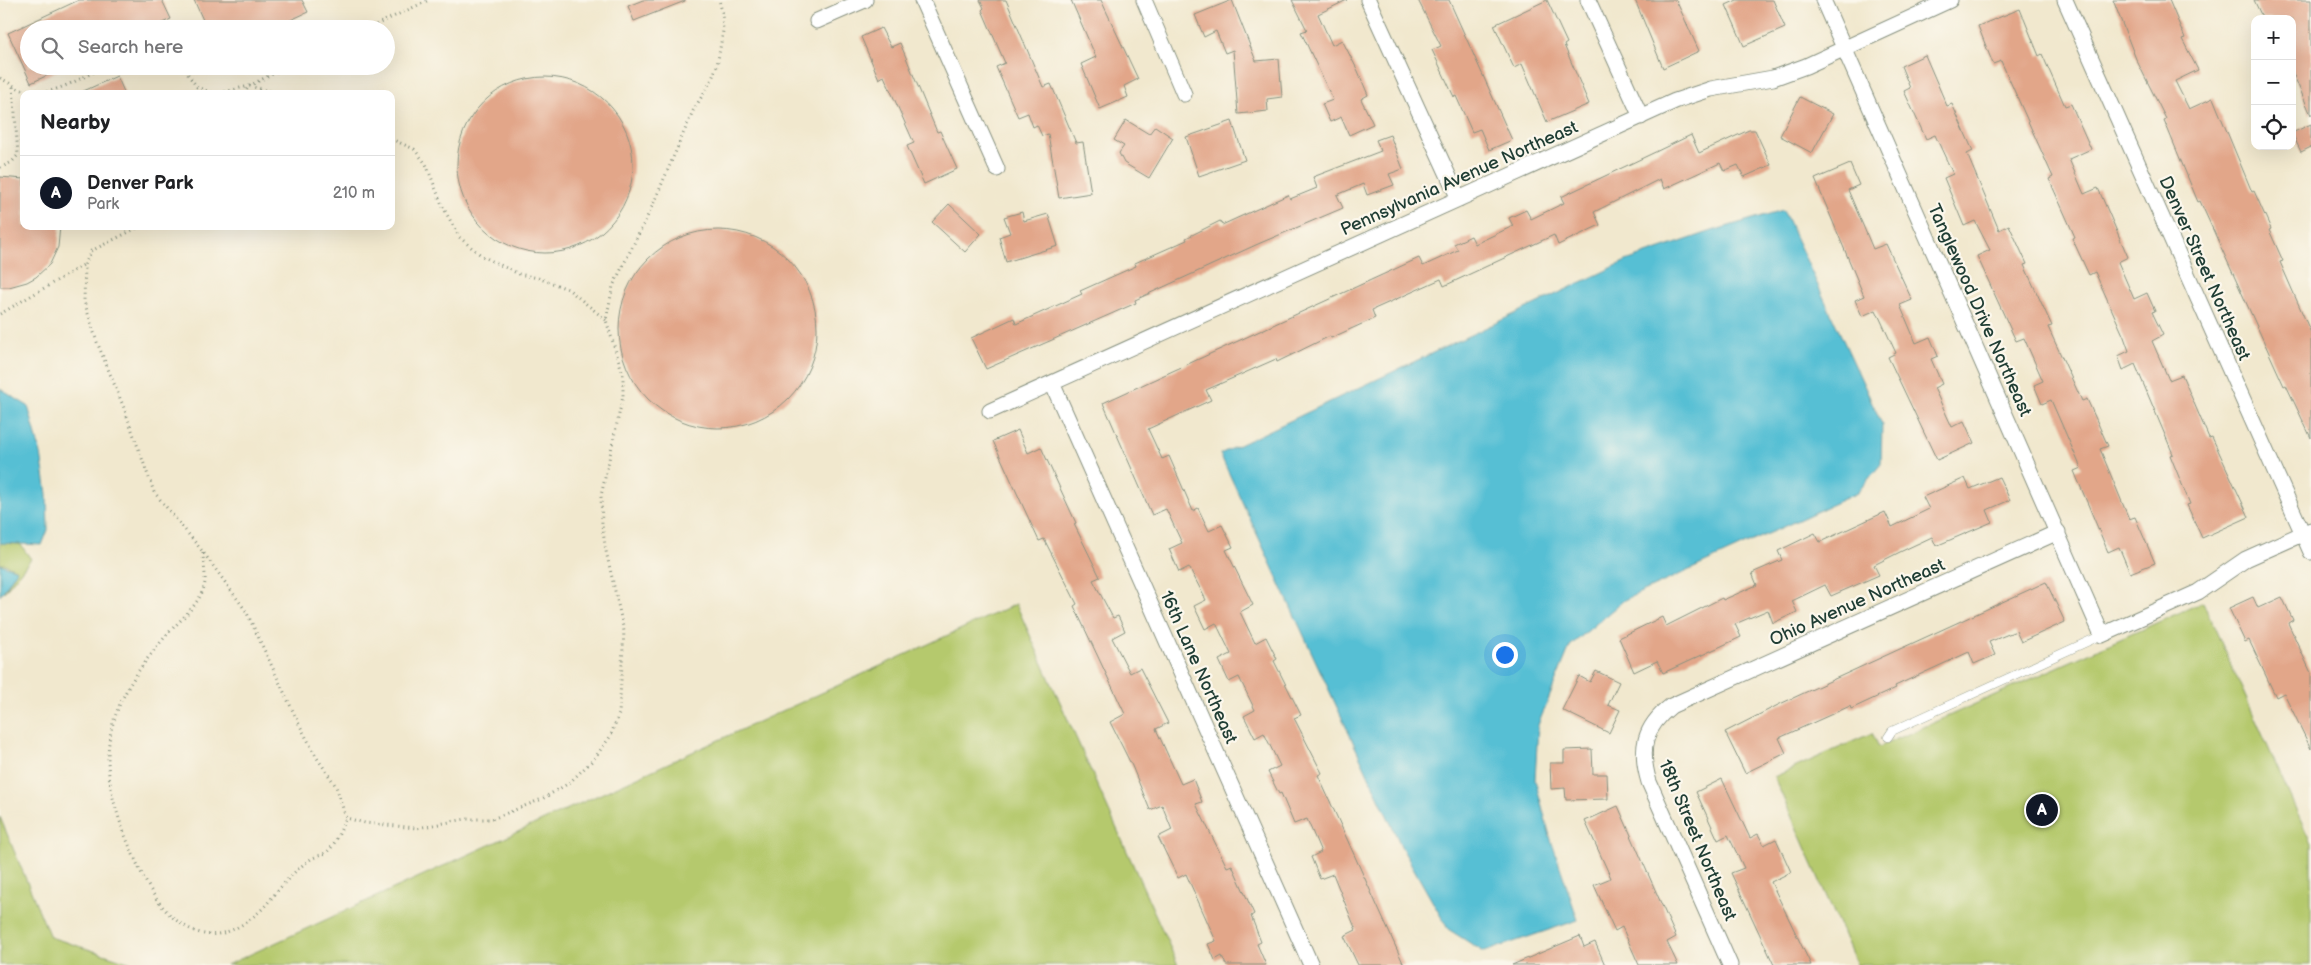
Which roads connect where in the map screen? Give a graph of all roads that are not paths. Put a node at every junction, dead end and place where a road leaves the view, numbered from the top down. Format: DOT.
graph roads {
  1 [pos="865,0"];
  2 [pos="922,0"];
  3 [pos="1144,0"];
  4 [pos="1368,0"];
  5 [pos="1588,0"];
  6 [pos="1822,0"];
  7 [pos="1950,0"];
  8 [pos="2065,0"];
  9 [pos="817,21"];
  10 [pos="1844,48"];
  11 [pos="1184,94"];
  12 [pos="1641,117"];
  13 [pos="997,169"];
  14 [pos="1459,199"];
  15 [pos="1052,384"];
  16 [pos="990,411"];
  17 [pos="2058,532"];
  18 [pos="2307,532"];
  19 [pos="2311,552"];
  20 [pos="2102,635"];
  21 [pos="1671,706"];
  22 [pos="1888,738"];
  23 [pos="1311,965"];
  24 [pos="1730,965"];
  1 -- 9 [label="street"];
  2 -- 13 [label="street"];
  3 -- 11 [label="street"];
  4 -- 14 [label="street"];
  5 -- 12 [label="street"];
  6 -- 10 [label="street, Tanglewood Drive Northeast"];
  7 -- 10 [label="street, Pennsylvania Avenue Northeast"];
  8 -- 18 [label="street, Denver Street Northeast"];
  10 -- 12 [label="street, Pennsylvania Avenue Northeast"];
  10 -- 17 [label="street, Tanglewood Drive Northeast"];
  12 -- 14 [label="street, Pennsylvania Avenue Northeast"];
  14 -- 15 [label="street, Pennsylvania Avenue Northeast"];
  15 -- 16 [label="street, Pennsylvania Avenue Northeast"];
  15 -- 23 [label="street, 16th Lane Northeast"];
  17 -- 20 [label="street, Tanglewood Drive Northeast"];
  17 -- 21 [label="street, Ohio Avenue Northeast"];
  18 -- 19 [label="street, Denver Street Northeast"];
  18 -- 20 [label="street"];
  20 -- 22 [label="lane"];
  21 -- 24 [label="street, 18th Street Northeast"];
}
